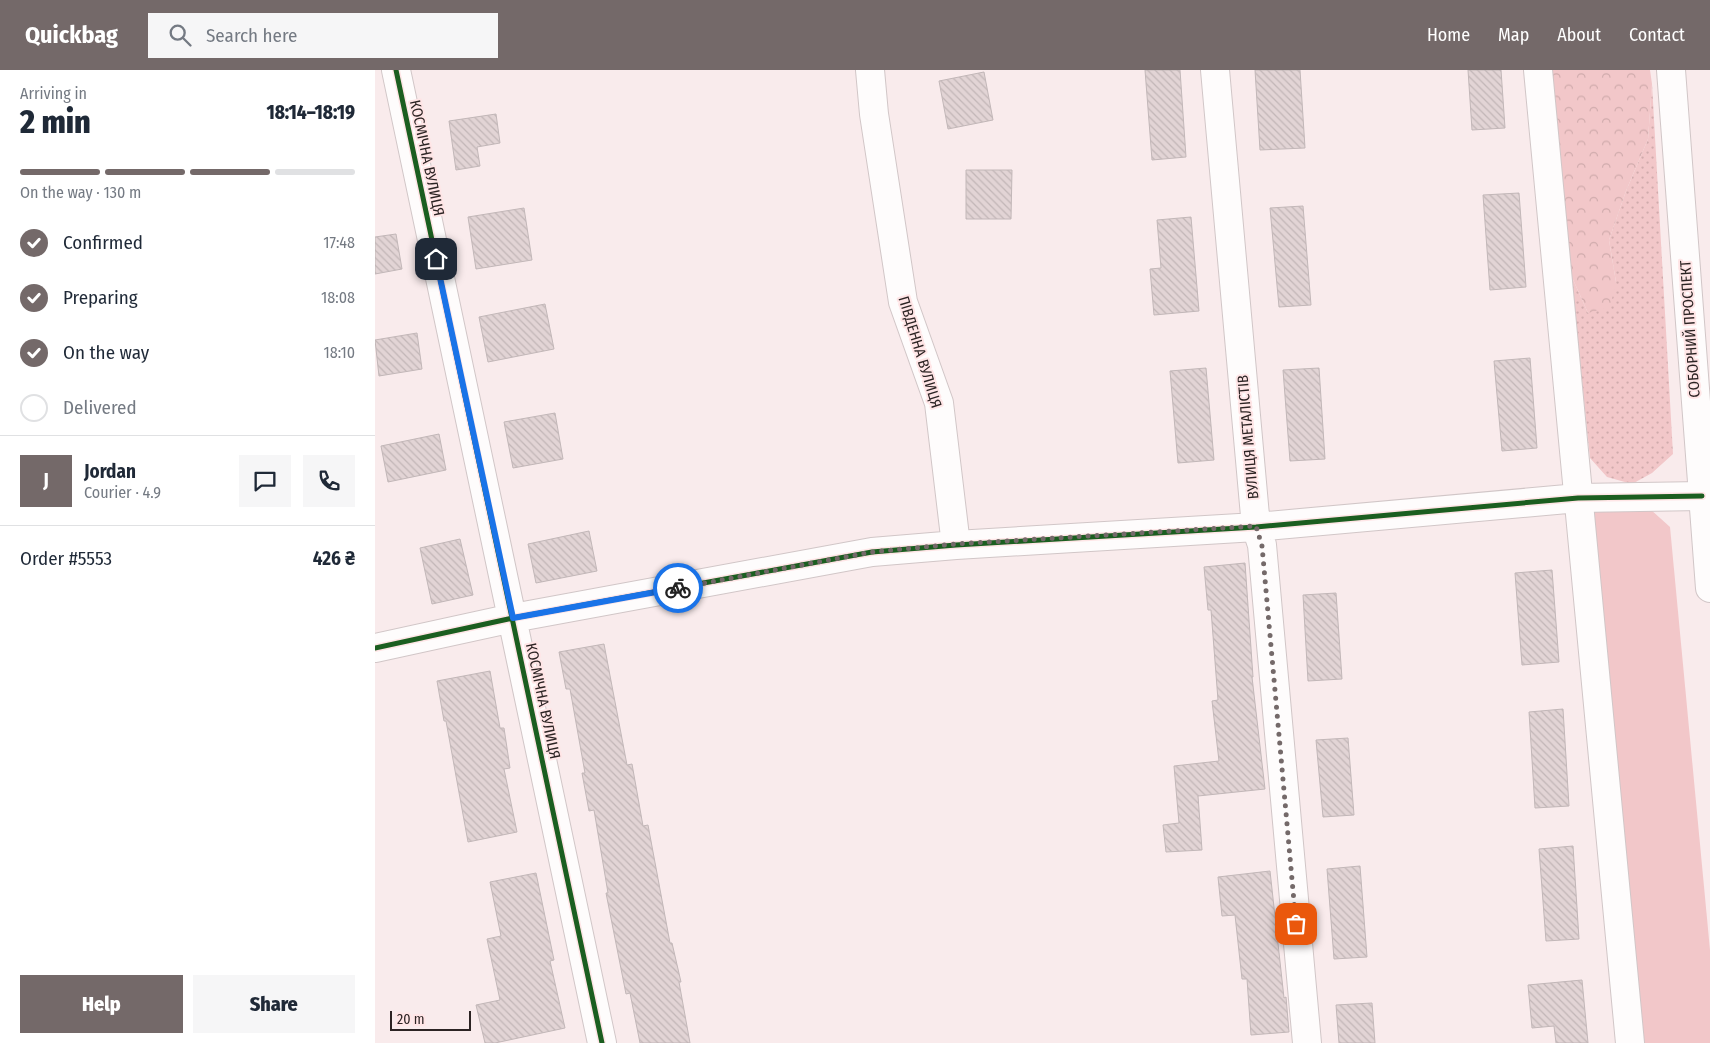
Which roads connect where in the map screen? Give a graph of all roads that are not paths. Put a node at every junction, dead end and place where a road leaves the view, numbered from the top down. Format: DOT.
graph roads {
  1 [pos="396,70"];
  2 [pos="869,70"];
  3 [pos="1215,70"];
  4 [pos="1538,70"];
  5 [pos="1671,70"];
  6 [pos="1702,496"];
  7 [pos="1578,498"];
  8 [pos="1256,526"];
  9 [pos="956,544"];
  10 [pos="1710,588"];
  11 [pos="513,618"];
  12 [pos="375,648"];
  13 [pos="602,1043"];
  14 [pos="1307,1043"];
  15 [pos="1630,1043"];
  1 -- 11 [label="street, КОСМІЧНА ВУЛИЦЯ"];
  2 -- 9 [label="street, ПІВДЕННА ВУЛИЦЯ"];
  3 -- 8 [label="street, ВУЛИЦЯ МЕТАЛІСТІВ"];
  4 -- 7 [label="street"];
  5 -- 6 [label="street, СОБОРНИЙ ПРОСПЕКТ"];
  6 -- 7 [label="street"];
  6 -- 10 [label="street, СОБОРНИЙ ПРОСПЕКТ"];
  7 -- 8 [label="street"];
  7 -- 15 [label="street"];
  8 -- 9 [label="street"];
  8 -- 14 [label="street, ВУЛИЦЯ МЕТАЛІСТІВ"];
  9 -- 11 [label="street"];
  11 -- 12 [label="street"];
  11 -- 13 [label="street, КОСМІЧНА ВУЛИЦЯ"];
}
